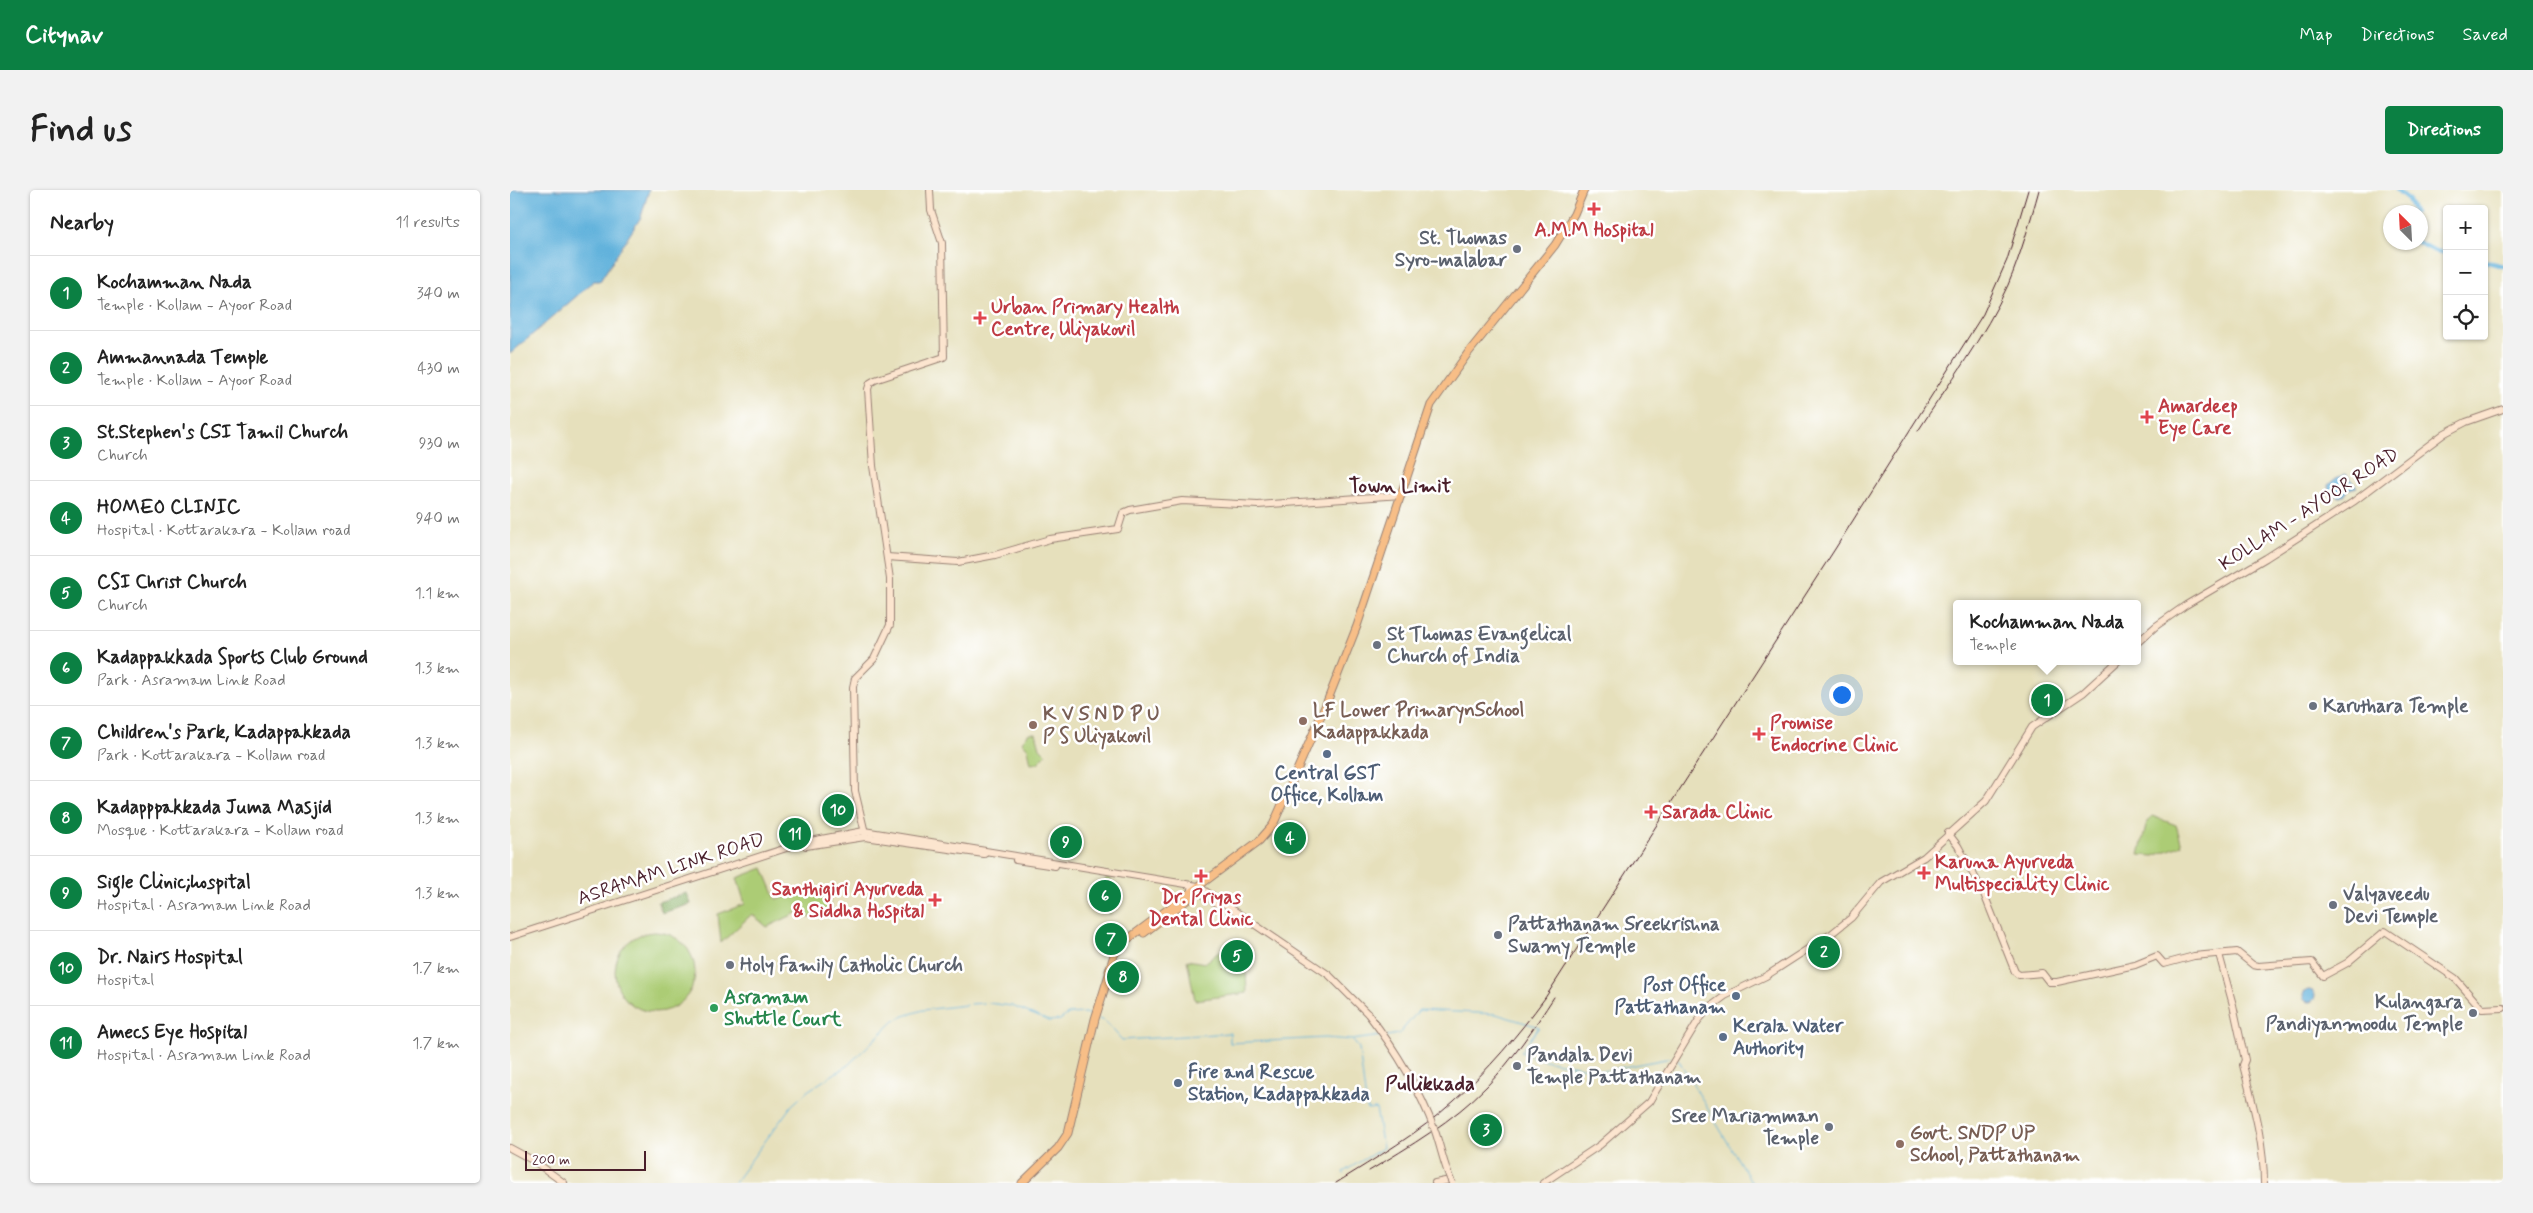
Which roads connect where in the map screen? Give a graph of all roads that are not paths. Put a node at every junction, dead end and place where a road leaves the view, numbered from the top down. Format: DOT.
graph roads {
  1 [pos="930,190"];
  2 [pos="1584,190"];
  3 [pos="2503,410"];
  4 [pos="1402,495"];
  5 [pos="888,556"];
  6 [pos="2141,639"];
  7 [pos="2113,665"];
  8 [pos="1948,833"];
  9 [pos="865,834"];
  10 [pos="1198,888"];
  11 [pos="510,937"];
  12 [pos="510,942"];
  13 [pos="2219,954"];
  14 [pos="2503,1008"];
  15 [pos="510,1148"];
  16 [pos="1451,1182"];
  17 [pos="564,1183"];
  18 [pos="1022,1183"];
  19 [pos="1435,1183"];
  20 [pos="1543,1183"];
  21 [pos="2264,1183"];
  1 -- 5 [label="main road"];
  2 -- 4 [label="main road"];
  3 -- 6 [label="main road, KOLLAM - AYOOR ROAD"];
  4 -- 5 [label="main road"];
  4 -- 10 [label="main road"];
  5 -- 9 [label="main road"];
  7 -- 8 [label="main road"];
  8 -- 13 [label="main road"];
  8 -- 20 [label="main road"];
  9 -- 10 [label="main road, ASRAMAM LINK ROAD"];
  9 -- 11 [label="main road, ASRAMAM LINK ROAD"];
  9 -- 12 [label="main road, ASRAMAM LINK ROAD"];
  10 -- 16 [label="main road, bridge"];
  10 -- 18 [label="main road"];
  13 -- 14 [label="main road"];
  13 -- 21 [label="main road"];
  15 -- 17 [label="main road"];
  16 -- 19 [label="main road"];
}
